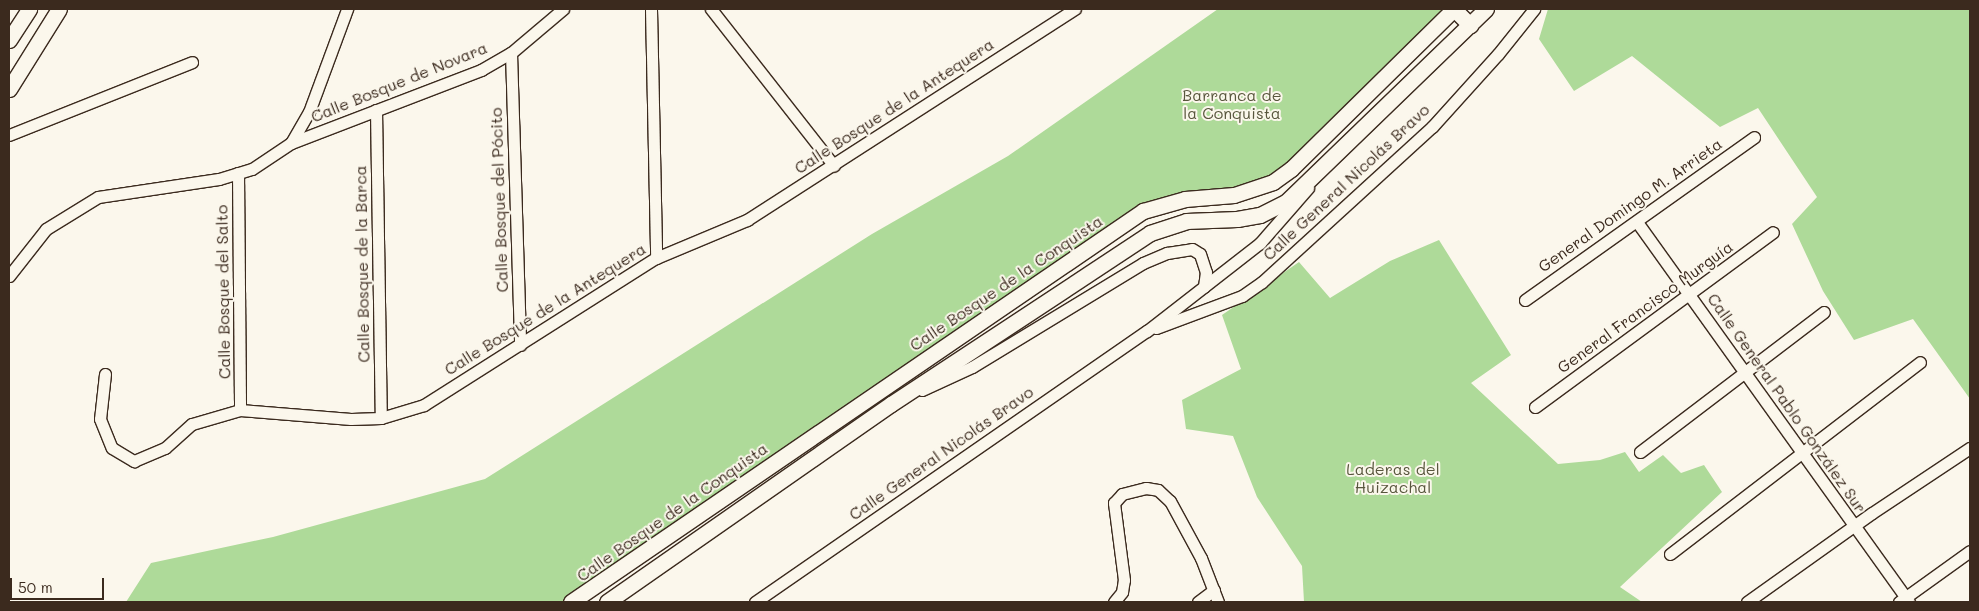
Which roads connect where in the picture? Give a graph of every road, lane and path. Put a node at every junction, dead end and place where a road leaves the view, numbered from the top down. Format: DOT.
graph roads {
  1 [pos="29,9"];
  2 [pos="59,9"];
  3 [pos="346,9"];
  4 [pos="563,9"];
  5 [pos="651,9"];
  6 [pos="711,9"];
  7 [pos="1075,9"];
  8 [pos="1454,9"];
  9 [pos="1486,9"];
  10 [pos="1534,9"];
  11 [pos="1470,25"];
  12 [pos="9,40"];
  13 [pos="510,53"];
  14 [pos="192,62"];
  15 [pos="9,89"];
  16 [pos="376,110"];
  17 [pos="9,135"];
  18 [pos="1754,137"];
  19 [pos="291,143"];
  20 [pos="1327,163"];
  21 [pos="834,166"];
  22 [pos="238,173"];
  23 [pos="1637,222"];
  24 [pos="1773,232"];
  25 [pos="656,258"];
  26 [pos="9,276"];
  27 [pos="1204,287"];
  28 [pos="1690,294"];
  29 [pos="1525,300"];
  30 [pos="1824,312"];
  31 [pos="1147,331"];
  32 [pos="520,345"];
  33 [pos="1920,362"];
  34 [pos="1744,372"];
  35 [pos="106,374"];
  36 [pos="891,404"];
  37 [pos="1535,407"];
  38 [pos="240,410"];
  39 [pos="381,418"];
  40 [pos="1970,448"];
  41 [pos="1801,451"];
  42 [pos="1640,452"];
  43 [pos="1854,526"];
  44 [pos="1970,551"];
  45 [pos="1670,554"];
  46 [pos="1214,590"];
  47 [pos="1904,601"];
  48 [pos="571,602"];
  49 [pos="607,602"];
  50 [pos="755,602"];
  51 [pos="1114,602"];
  52 [pos="1198,602"];
  53 [pos="1218,602"];
  54 [pos="1747,602"];
  1 -- 12 [label="main road"];
  2 -- 15 [label="main road"];
  3 -- 19 [label="street"];
  4 -- 13 [label="street, Calle Bosque de Novara"];
  5 -- 25 [label="street"];
  6 -- 21 [label="street"];
  7 -- 21 [label="street, Calle Bosque de la Antequera"];
  8 -- 11 [label="main road"];
  8 -- 48 [label="main road, Calle Bosque de la Conquista"];
  9 -- 11 [label="main road"];
  10 -- 31 [label="street, Calle General Nicolás Bravo"];
  11 -- 20 [label="main road"];
  13 -- 16 [label="street, Calle Bosque de Novara"];
  13 -- 32 [label="street, Calle Bosque del Pócito"];
  14 -- 17 [label="street"];
  16 -- 19 [label="street, Calle Bosque de Novara"];
  16 -- 39 [label="street, Calle Bosque de la Barca"];
  18 -- 23 [label="street, General Domingo M. Arrieta"];
  19 -- 22 [label="street"];
  20 -- 27 [label="street, Calle General Nicolás Bravo"];
  20 -- 36 [label="main road"];
  21 -- 25 [label="street, Calle Bosque de la Antequera"];
  22 -- 26 [label="street"];
  22 -- 38 [label="street, Calle Bosque del Salto"];
  23 -- 28 [label="street, Calle General Pablo González Sur"];
  23 -- 29 [label="street, General Domingo M. Arrieta"];
  24 -- 28 [label="street, General Francisco Murguía"];
  25 -- 32 [label="street, Calle Bosque de la Antequera"];
  27 -- 31 [label="street, Calle General Nicolás Bravo"];
  27 -- 36 [label="street"];
  28 -- 34 [label="street, Calle General Pablo González Sur"];
  28 -- 37 [label="street, General Francisco Murguía"];
  30 -- 34 [label="street"];
  31 -- 50 [label="street, Calle General Nicolás Bravo"];
  32 -- 39 [label="street, Calle Bosque de la Antequera"];
  33 -- 41 [label="street"];
  34 -- 41 [label="street, Calle General Pablo González Sur"];
  34 -- 42 [label="street"];
  35 -- 38 [label="street"];
  36 -- 49 [label="main road"];
  38 -- 39 [label="street, Calle Bosque de la Antequera"];
  40 -- 43 [label="street"];
  41 -- 43 [label="street, Calle General Pablo González Sur"];
  41 -- 45 [label="street"];
  43 -- 47 [label="street, Calle General Pablo González Sur"];
  43 -- 54 [label="street"];
  44 -- 47 [label="street"];
  46 -- 51 [label="street"];
  46 -- 52 [label="street"];
  46 -- 53 [label="street"];
}
